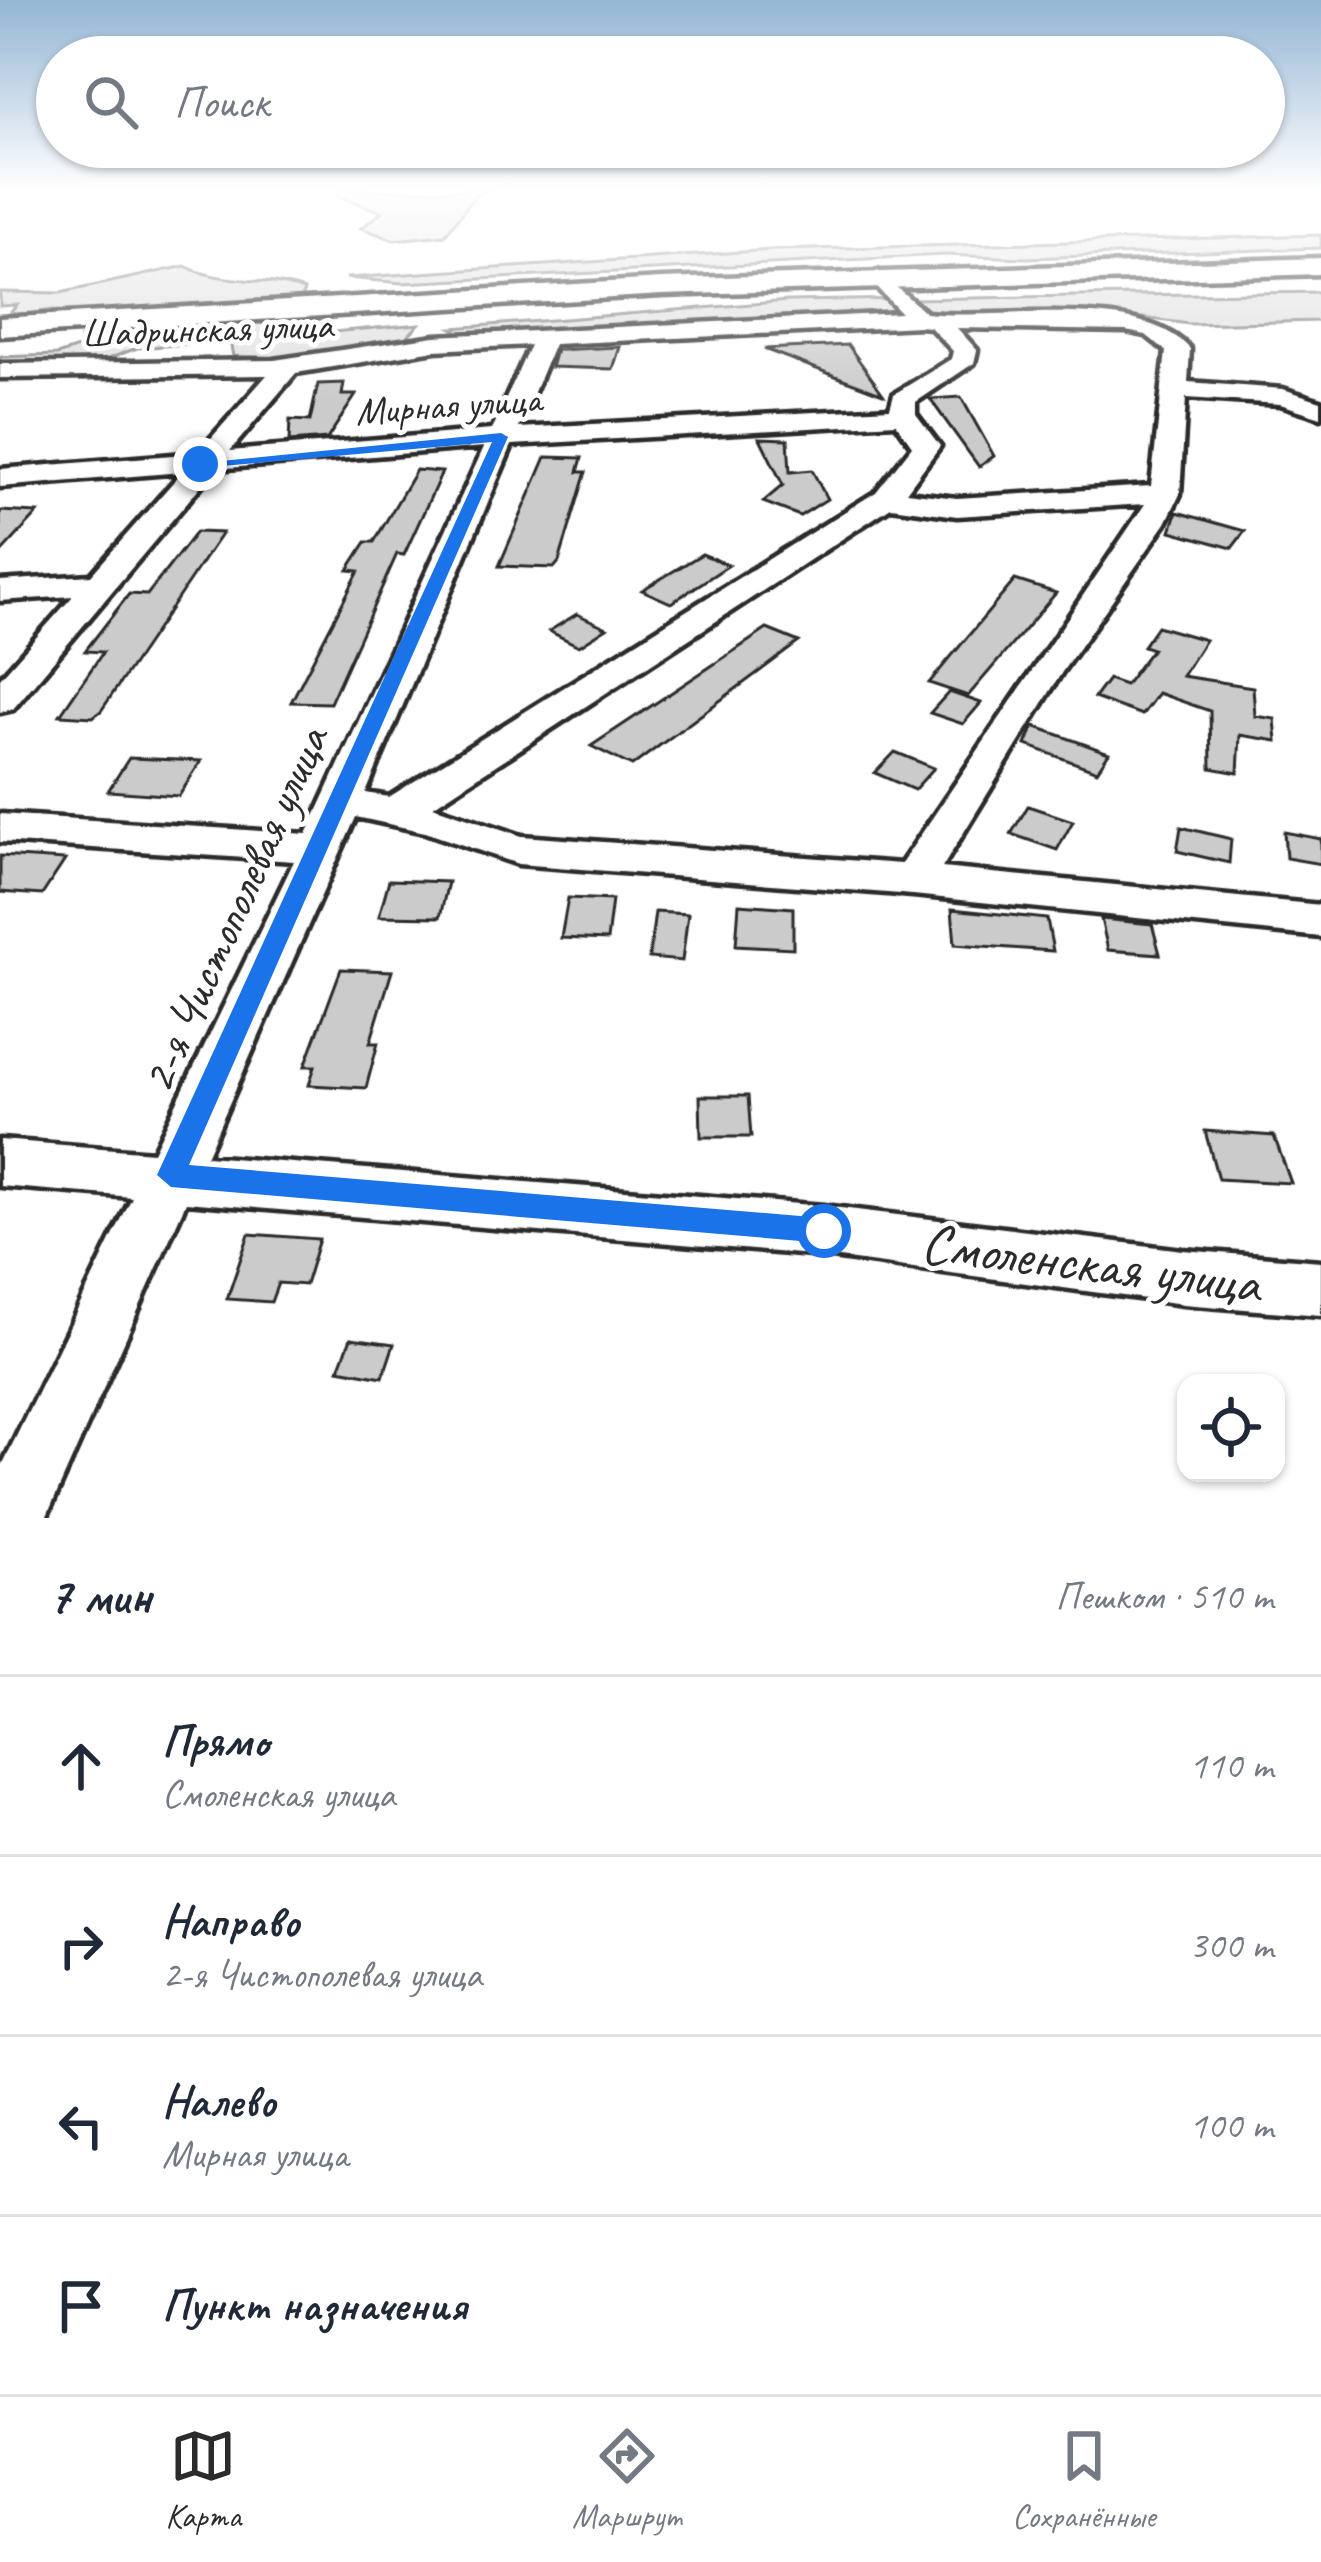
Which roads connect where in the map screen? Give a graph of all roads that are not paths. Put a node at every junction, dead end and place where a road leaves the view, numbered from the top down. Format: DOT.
graph roads {
  1 [pos="1321,266"];
  2 [pos="878,277"];
  3 [pos="428,298"];
  4 [pos="928,320"];
  5 [pos="0,327"];
  6 [pos="544,341"];
  7 [pos="435,343"];
  8 [pos="290,364"];
  9 [pos="0,371"];
  10 [pos="1173,389"];
  11 [pos="1321,409"];
  12 [pos="904,415"];
  13 [pos="501,437"];
  14 [pos="200,464"];
  15 [pos="0,478"];
  16 [pos="1165,494"];
  17 [pos="886,498"];
  18 [pos="98,584"];
  19 [pos="0,591"];
  20 [pos="0,701"];
  21 [pos="342,801"];
  22 [pos="395,812"];
  23 [pos="0,828"];
  24 [pos="321,849"];
  25 [pos="914,880"];
  26 [pos="1321,921"];
  27 [pos="0,1163"];
  28 [pos="171,1175"];
  29 [pos="1321,1288"];
  30 [pos="12,1518"];
  1 -- 2 [label="main road"];
  2 -- 3 [label="main road"];
  2 -- 4 [label="street"];
  3 -- 5 [label="main road"];
  3 -- 7 [label="street"];
  4 -- 6 [label="street, Шадринская улица"];
  4 -- 10 [label="street, Шадринская улица"];
  4 -- 12 [label="street"];
  6 -- 7 [label="street, Шадринская улица"];
  6 -- 13 [label="street, 2-я Чистополевая улица"];
  7 -- 8 [label="street, Шадринская улица"];
  8 -- 9 [label="street, Шадринская улица"];
  8 -- 14 [label="street"];
  10 -- 11 [label="street"];
  10 -- 16 [label="street"];
  12 -- 13 [label="street, Мирная улица"];
  12 -- 17 [label="street"];
  13 -- 14 [label="street, Мирная улица"];
  13 -- 21 [label="street, 2-я Чистополевая улица"];
  14 -- 15 [label="street, Мирная улица"];
  14 -- 18 [label="street"];
  16 -- 17 [label="street"];
  16 -- 25 [label="street"];
  17 -- 22 [label="street"];
  18 -- 19 [label="street"];
  18 -- 20 [label="street"];
  21 -- 22 [label="street"];
  21 -- 24 [label="street, 2-я Чистополевая улица"];
  22 -- 25 [label="street"];
  23 -- 24 [label="street"];
  24 -- 28 [label="street, 2-я Чистополевая улица"];
  25 -- 26 [label="street"];
  27 -- 28 [label="street, Смоленская улица"];
  28 -- 29 [label="street, Смоленская улица"];
  28 -- 30 [label="street, 2-я Чистополевая улица"];
}
